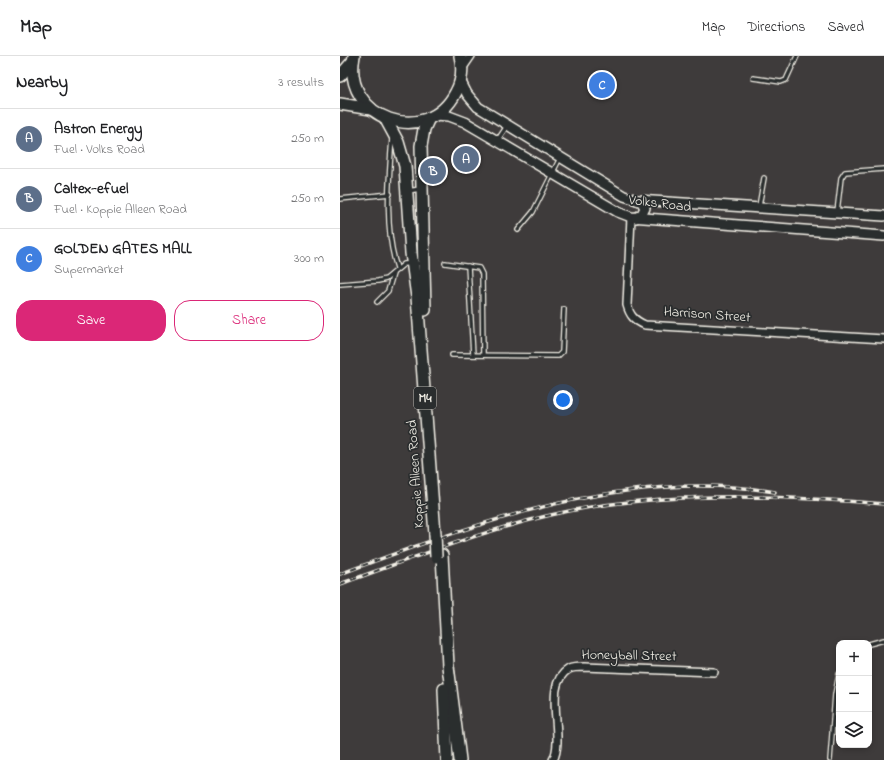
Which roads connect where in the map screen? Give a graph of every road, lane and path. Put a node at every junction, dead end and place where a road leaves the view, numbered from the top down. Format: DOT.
graph roads {
  1 [pos="460,56"];
  2 [pos="470,56"];
  3 [pos="797,56"];
  4 [pos="354,59"];
  5 [pos="461,75"];
  6 [pos="340,76"];
  7 [pos="753,78"];
  8 [pos="340,98"];
  9 [pos="345,104"];
  10 [pos="371,109"];
  11 [pos="432,116"];
  12 [pos="385,118"];
  13 [pos="507,125"];
  14 [pos="393,131"];
  15 [pos="496,141"];
  16 [pos="561,157"];
  17 [pos="884,168"];
  18 [pos="551,174"];
  19 [pos="764,178"];
  20 [pos="422,189"];
  21 [pos="406,191"];
  22 [pos="390,194"];
  23 [pos="624,196"];
  24 [pos="340,199"];
  25 [pos="637,200"];
  26 [pos="759,208"];
  27 [pos="618,212"];
  28 [pos="837,213"];
  29 [pos="884,216"];
  30 [pos="633,217"];
  31 [pos="518,230"];
  32 [pos="884,236"];
  33 [pos="413,263"];
  34 [pos="424,263"];
  35 [pos="445,263"];
  36 [pos="468,266"];
  37 [pos="397,268"];
  38 [pos="393,274"];
  39 [pos="340,284"];
  40 [pos="377,302"];
  41 [pos="564,310"];
  42 [pos="884,339"];
  43 [pos="452,355"];
  44 [pos="473,355"];
  45 [pos="483,355"];
  46 [pos="438,533"];
  47 [pos="439,556"];
  48 [pos="884,640"];
  49 [pos="872,643"];
  50 [pos="714,672"];
  51 [pos="839,676"];
  52 [pos="447,760"];
  53 [pos="460,760"];
  54 [pos="553,760"];
  55 [pos="830,760"];
  1 -- 5 [label="main road"];
  2 -- 5 [label="street"];
  3 -- 7 [label="lane"];
  4 -- 6 [label="main road"];
  4 -- 10 [label="main road, M4"];
  5 -- 11 [label="main road, M4"];
  5 -- 13 [label="street, Volks Road"];
  8 -- 9 [label="main road"];
  9 -- 10 [label="main road"];
  10 -- 12 [label="main road, M4"];
  11 -- 12 [label="main road, M4"];
  11 -- 15 [label="street, Volks Road"];
  11 -- 20 [label="main road, Koppie Alleen Road / M4"];
  12 -- 14 [label="main road, Koppie Alleen Road / M4"];
  13 -- 15 [label="lane"];
  13 -- 16 [label="street, Volks Road"];
  14 -- 21 [label="main road, Koppie Alleen Road / M4"];
  14 -- 22 [label="lane"];
  15 -- 18 [label="street, Volks Road"];
  16 -- 18 [label="lane"];
  16 -- 23 [label="street, Volks Road"];
  17 -- 28 [label="lane"];
  18 -- 27 [label="street, Volks Road"];
  18 -- 31 [label="lane"];
  19 -- 26 [label="lane"];
  20 -- 21 [label="lane"];
  20 -- 34 [label="main road, Koppie Alleen Road / M4"];
  21 -- 33 [label="main road, Koppie Alleen Road / M4"];
  22 -- 24 [label="lane"];
  22 -- 37 [label="lane"];
  23 -- 25 [label="street, Volks Road"];
  23 -- 27 [label="street"];
  25 -- 26 [label="street, Volks Road"];
  25 -- 30 [label="street"];
  26 -- 28 [label="street, Volks Road"];
  27 -- 30 [label="street, Volks Road"];
  28 -- 29 [label="street, Volks Road"];
  30 -- 32 [label="street, Volks Road"];
  30 -- 42 [label="street, Harrison Street"];
  33 -- 34 [label="lane"];
  33 -- 37 [label="lane"];
  33 -- 46 [label="main road, Koppie Alleen Road / M4"];
  34 -- 46 [label="main road, Koppie Alleen Road / M4"];
  35 -- 36 [label="lane"];
  36 -- 44 [label="lane"];
  36 -- 45 [label="lane"];
  37 -- 38 [label="lane"];
  38 -- 39 [label="lane"];
  38 -- 40 [label="lane"];
  41 -- 45 [label="lane"];
  43 -- 44 [label="lane"];
  44 -- 45 [label="lane"];
  46 -- 47 [label="main road, Koppie Alleen Road / M4"];
  47 -- 52 [label="main road, Koppie Alleen Road / M4"];
  47 -- 53 [label="main road, Koppie Alleen Road / M4"];
  48 -- 49 [label="lane"];
  50 -- 54 [label="street, Honeyball Street"];
  51 -- 55 [label="lane"];
}
